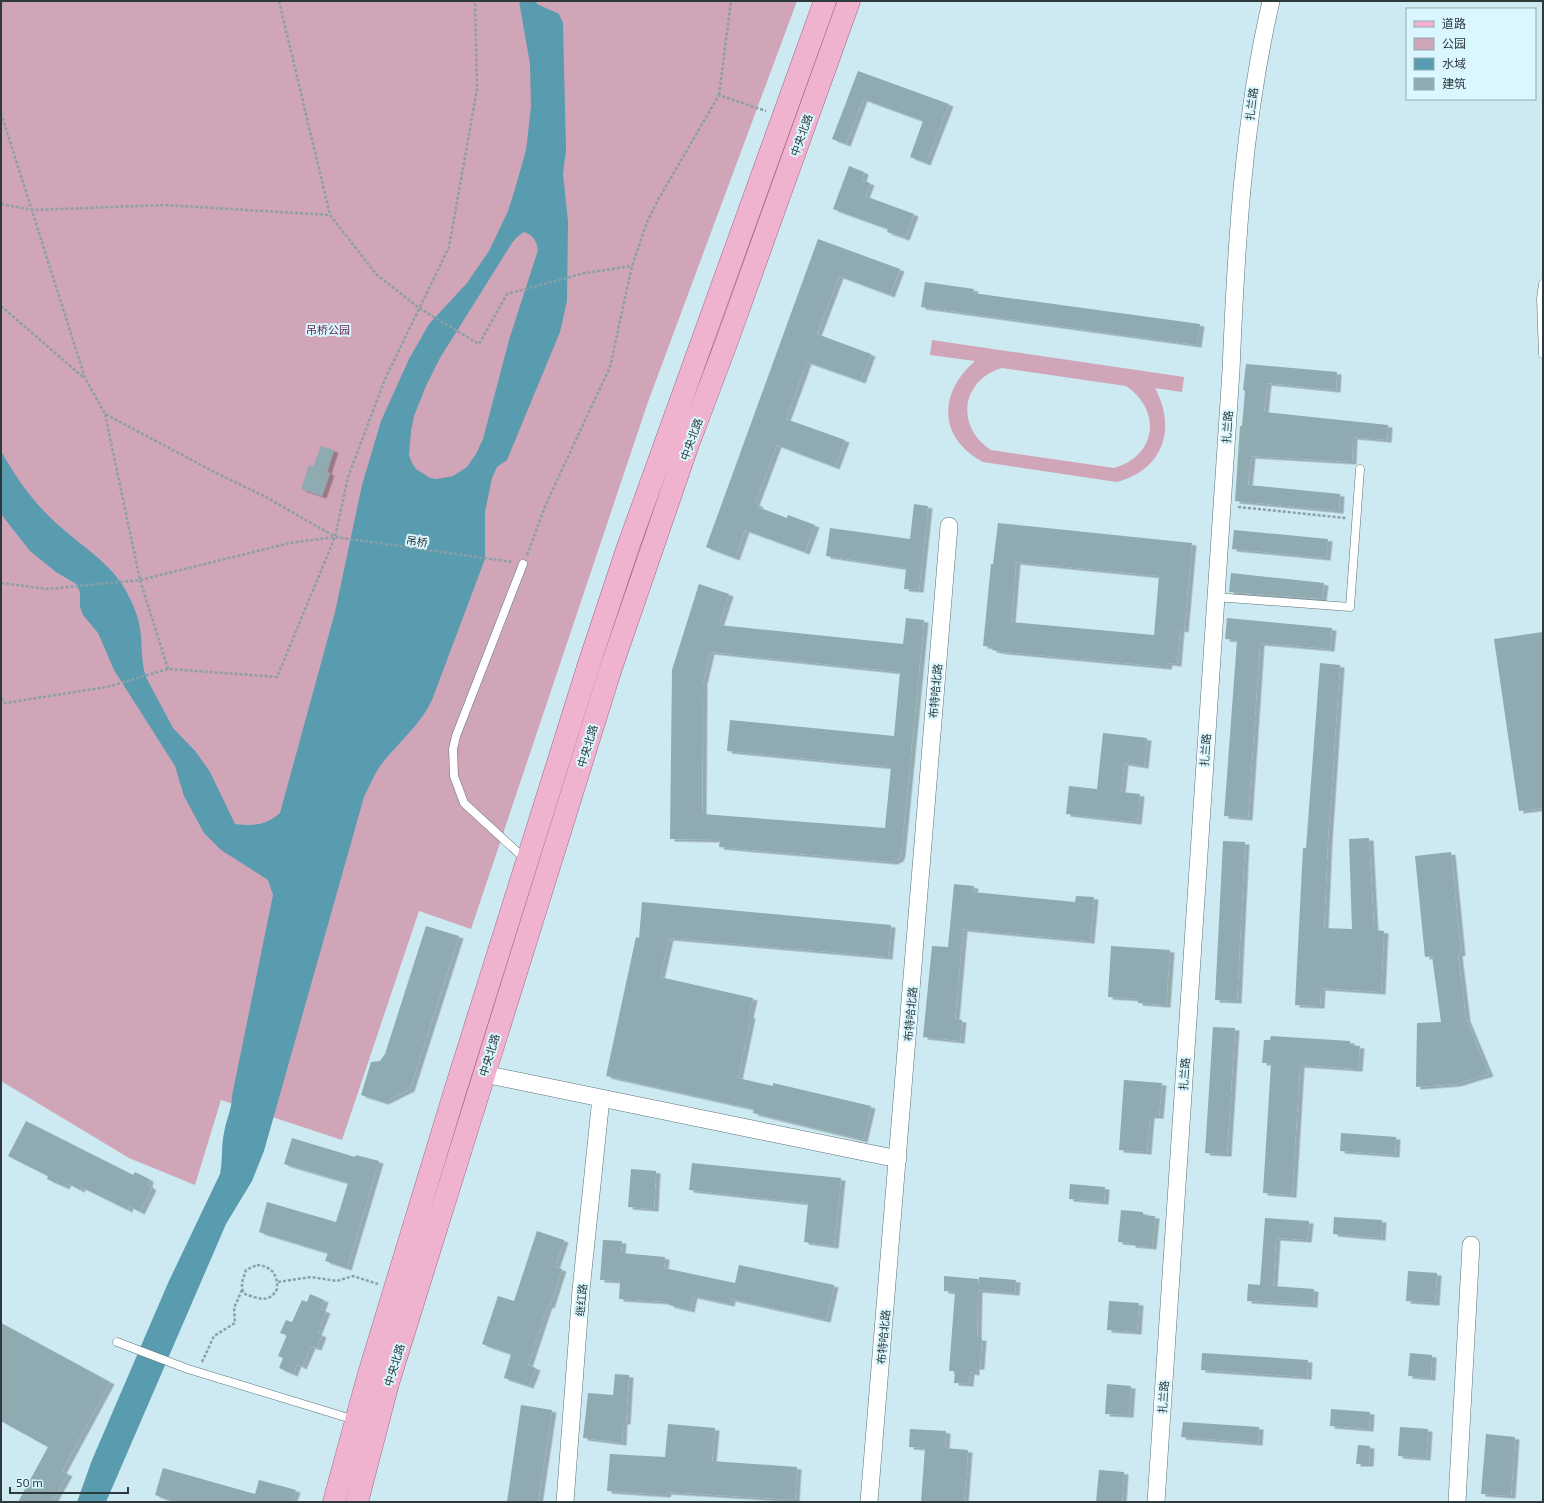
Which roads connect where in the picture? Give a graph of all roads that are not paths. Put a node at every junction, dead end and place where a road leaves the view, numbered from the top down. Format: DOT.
graph roads {
  1 [pos="826,1"];
  2 [pos="849,1"];
  3 [pos="1271,1"];
  4 [pos="1543,284"];
  5 [pos="1543,354"];
  6 [pos="1360,469"];
  7 [pos="948,526"];
  8 [pos="523,564"];
  9 [pos="1215,597"];
  10 [pos="527,861"];
  11 [pos="484,1074"];
  12 [pos="600,1098"];
  13 [pos="898,1159"];
  14 [pos="1471,1245"];
  15 [pos="117,1342"];
  16 [pos="356,1421"];
  17 [pos="334,1502"];
  18 [pos="357,1502"];
  19 [pos="565,1502"];
  20 [pos="869,1502"];
  21 [pos="1156,1502"];
  22 [pos="1457,1502"];
  1 -- 10 [label="main road, 中央北路"];
  2 -- 11 [label="main road, 中央北路"];
  3 -- 9 [label="street, 扎兰路"];
  4 -- 5 [label="lane"];
  6 -- 9 [label="lane"];
  7 -- 13 [label="street, 布特哈北路"];
  8 -- 10 [label="lane"];
  9 -- 21 [label="street, 扎兰路"];
  10 -- 16 [label="main road, 中央北路"];
  11 -- 12 [label="street"];
  11 -- 18 [label="main road, 中央北路"];
  12 -- 13 [label="street"];
  12 -- 19 [label="street, 继红路"];
  13 -- 20 [label="street, 布特哈北路"];
  14 -- 22 [label="street"];
  15 -- 16 [label="lane"];
  16 -- 17 [label="main road, 中央北路"];
}
